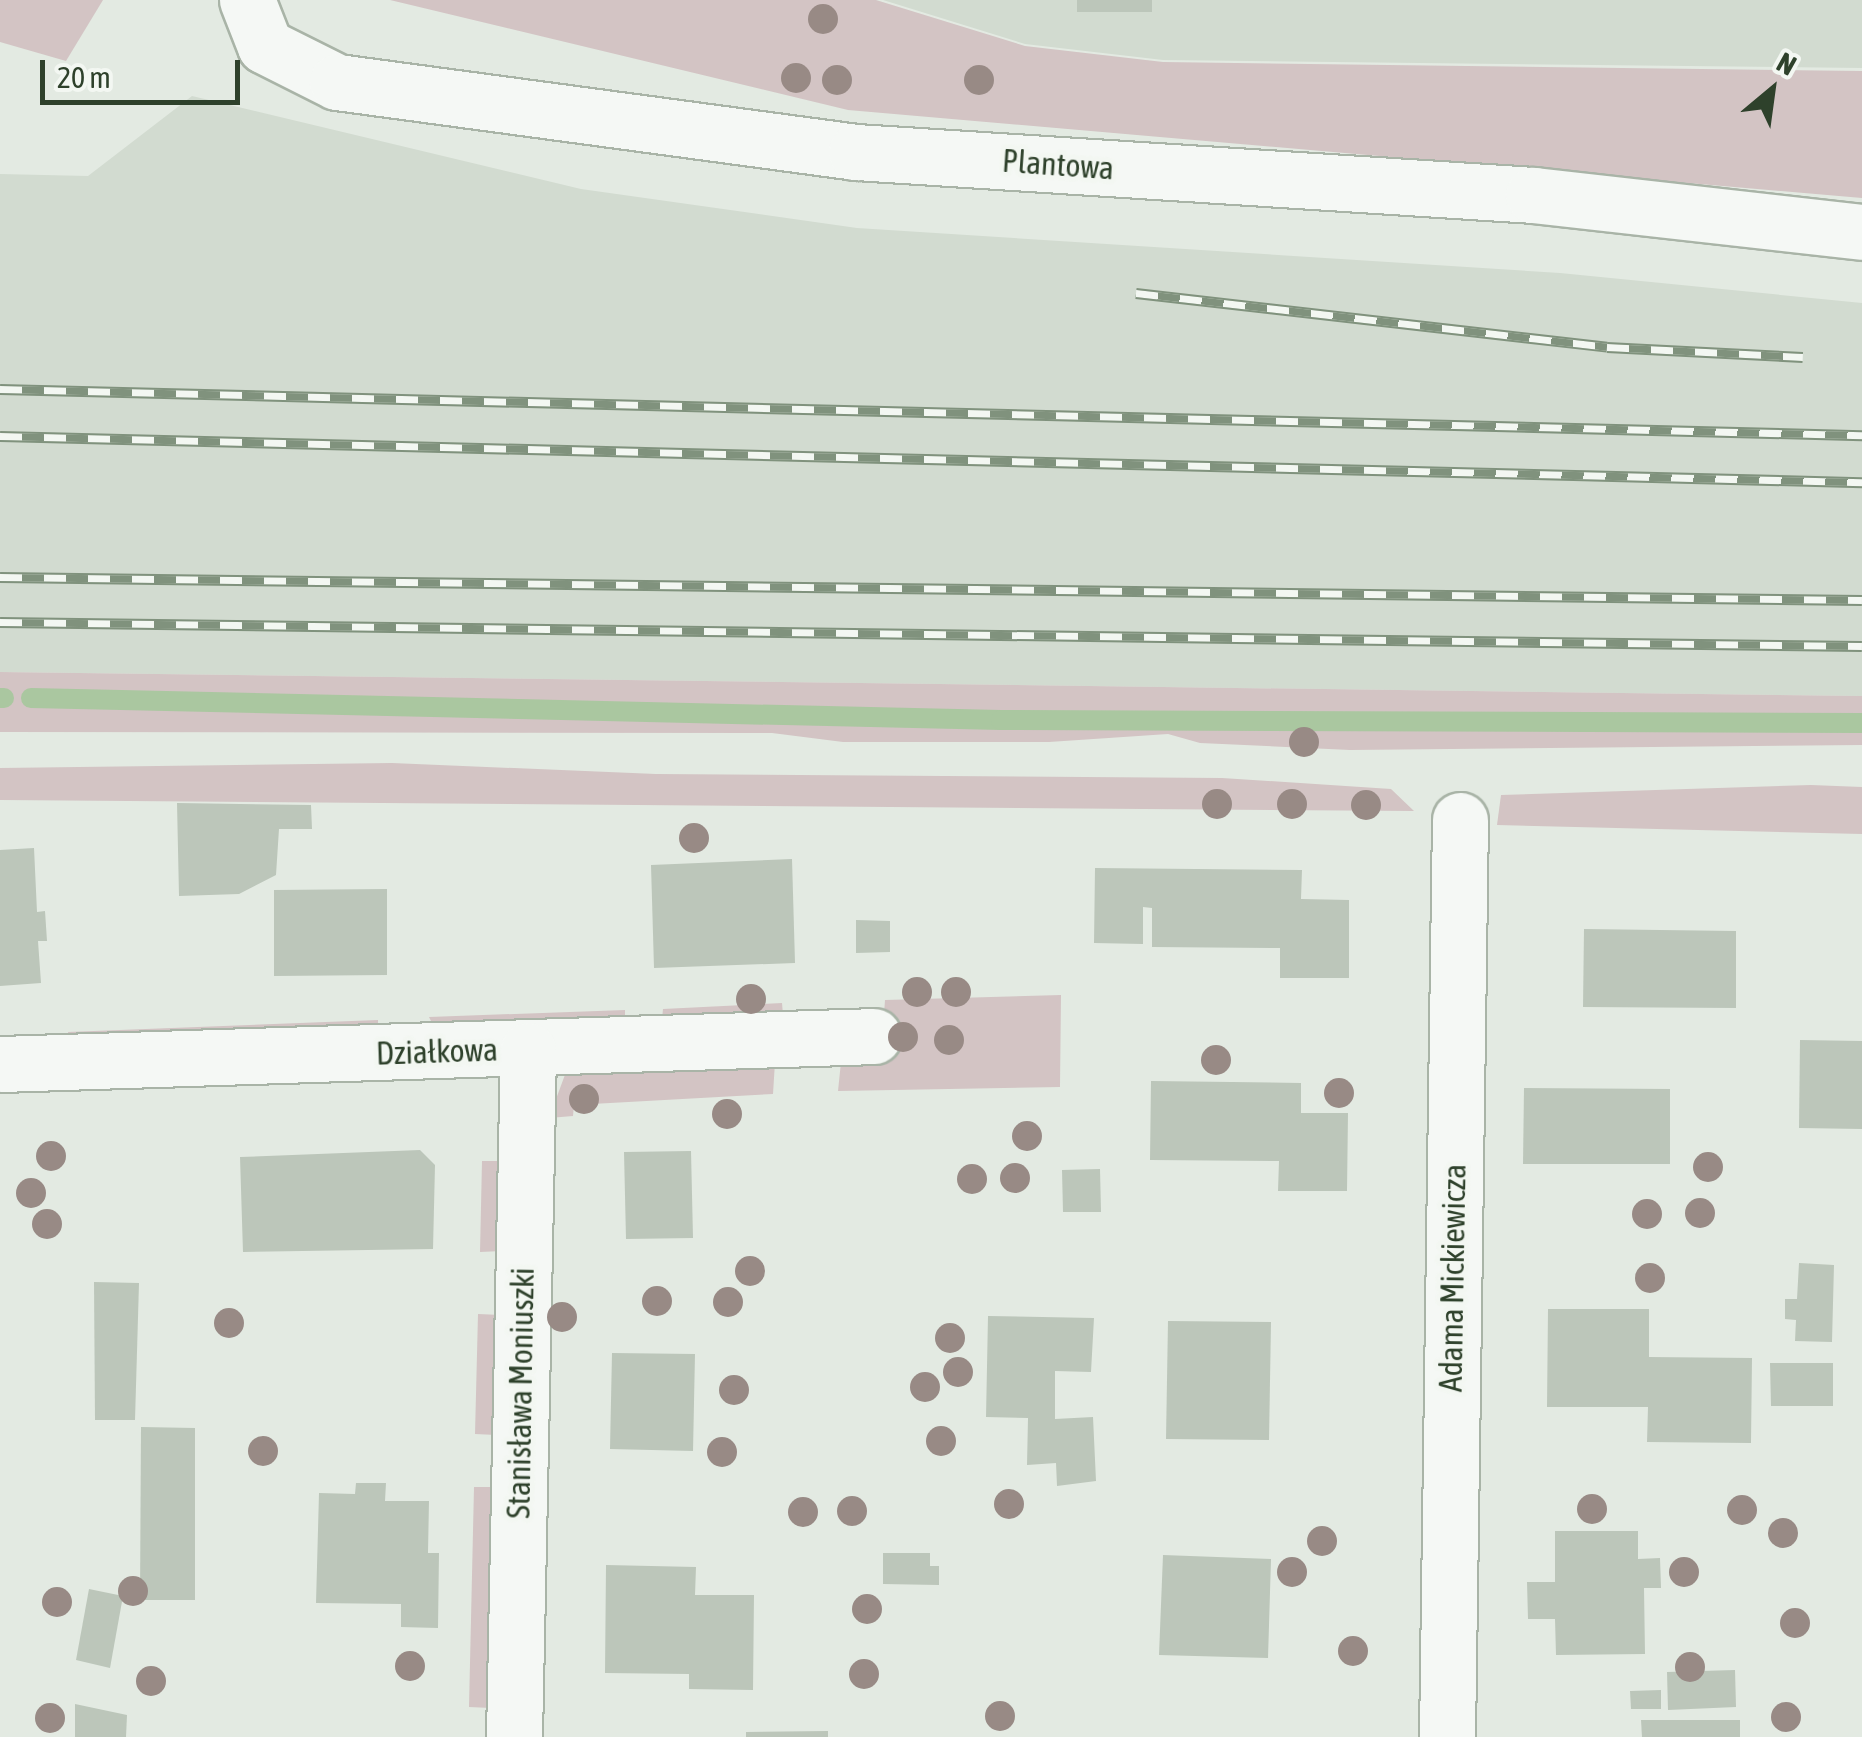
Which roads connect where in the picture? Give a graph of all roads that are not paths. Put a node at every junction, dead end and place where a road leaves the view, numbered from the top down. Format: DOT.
graph roads {
  1 [pos="256,23"];
  2 [pos="1862,232"];
  3 [pos="1460,820"];
  4 [pos="874,1036"];
  5 [pos="528,1050"];
  6 [pos="0,1064"];
  7 [pos="514,1737"];
  8 [pos="1447,1737"];
  1 -- 2 [label="street, Plantowa"];
  3 -- 8 [label="street, Adama Mickiewicza"];
  4 -- 5 [label="street, Działkowa"];
  5 -- 6 [label="street, Działkowa"];
  5 -- 7 [label="street, Stanisława Moniuszki"];
}
